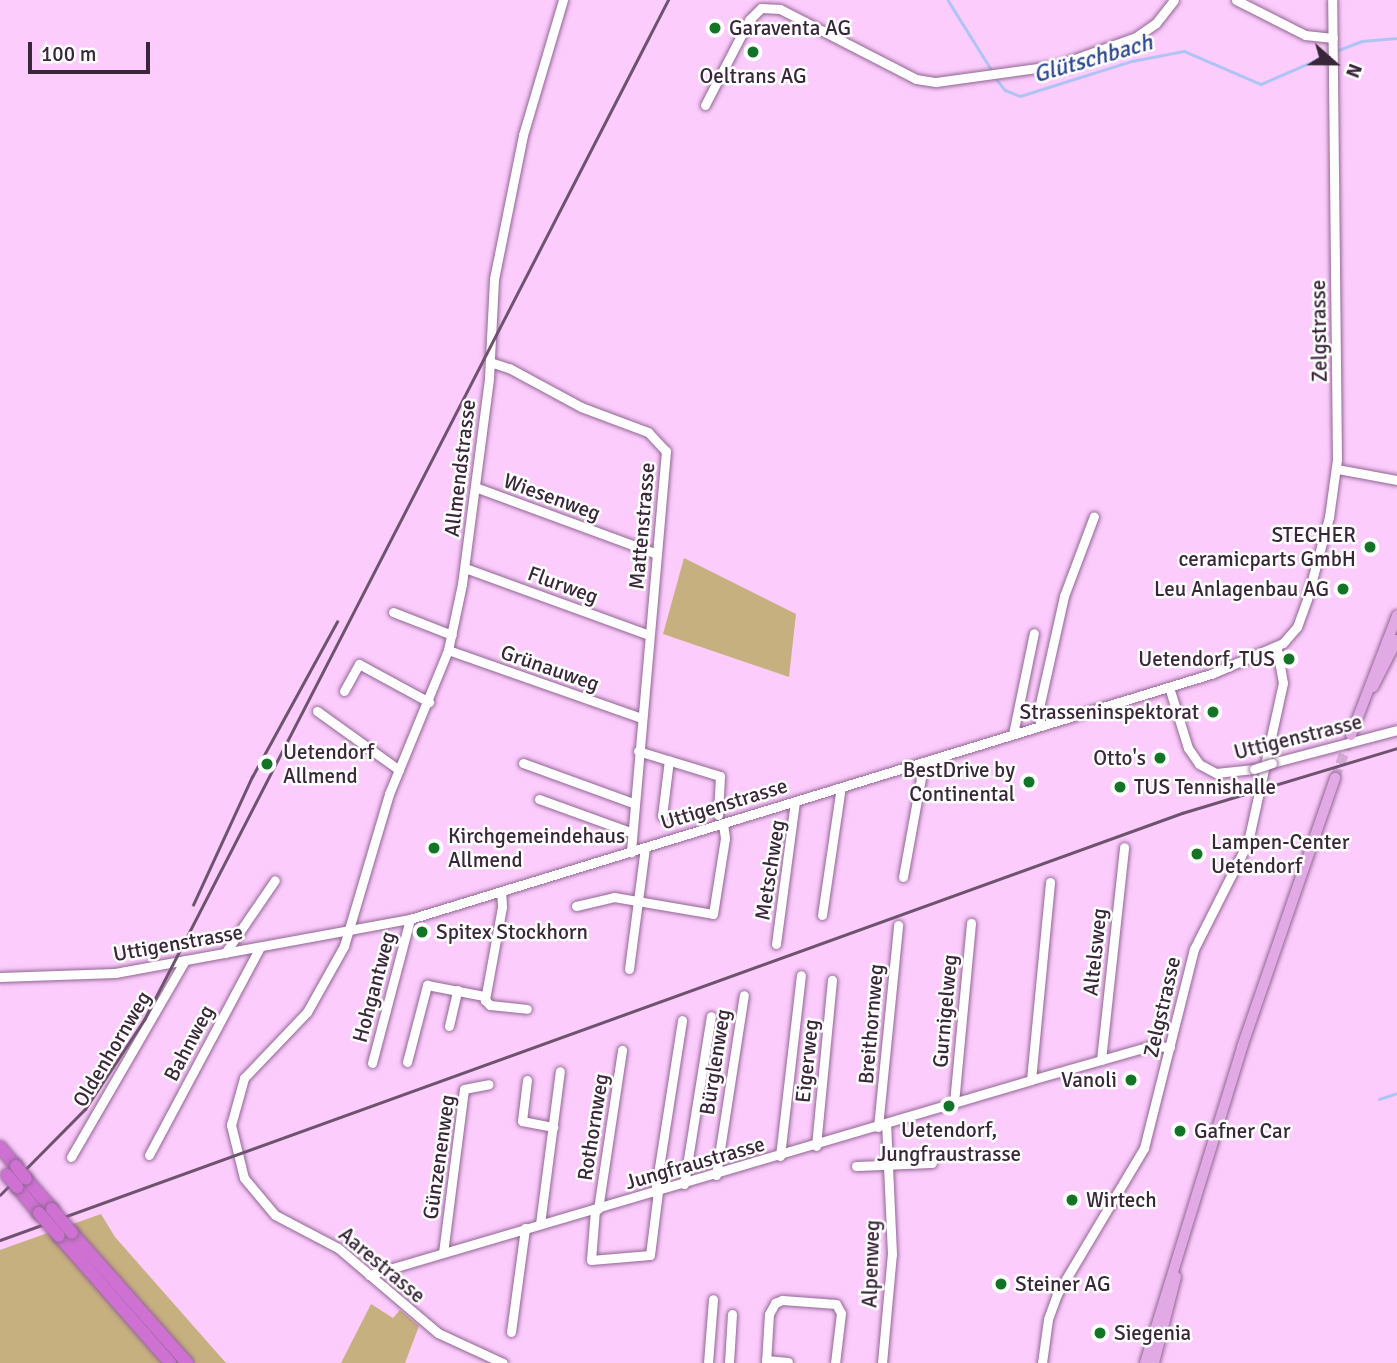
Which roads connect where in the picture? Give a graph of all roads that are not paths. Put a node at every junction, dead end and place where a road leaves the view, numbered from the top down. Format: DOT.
graph roads {
  1 [pos="563,0"];
  2 [pos="1174,0"];
  3 [pos="1236,0"];
  4 [pos="1332,0"];
  5 [pos="1333,41"];
  6 [pos="705,105"];
  7 [pos="490,362"];
  8 [pos="1337,469"];
  9 [pos="1397,480"];
  10 [pos="475,487"];
  11 [pos="1094,516"];
  12 [pos="657,554"];
  13 [pos="464,568"];
  14 [pos="393,612"];
  15 [pos="1397,616"];
  16 [pos="1034,633"];
  17 [pos="452,635"];
  18 [pos="649,635"];
  19 [pos="1397,640"];
  20 [pos="1277,648"];
  21 [pos="448,650"];
  22 [pos="1169,687"];
  23 [pos="344,691"];
  24 [pos="429,702"];
  25 [pos="317,710"];
  26 [pos="1360,711"];
  27 [pos="641,718"];
  28 [pos="1040,726"];
  29 [pos="1397,730"];
  30 [pos="1013,734"];
  31 [pos="1351,735"];
  32 [pos="638,751"];
  33 [pos="668,760"];
  34 [pos="924,762"];
  35 [pos="523,763"];
  36 [pos="399,770"];
  37 [pos="1335,778"];
  38 [pos="841,787"];
  39 [pos="539,799"];
  40 [pos="794,801"];
  41 [pos="633,803"];
  42 [pos="662,816"];
  43 [pos="721,819"];
  44 [pos="630,832"];
  45 [pos="645,847"];
  46 [pos="1124,847"];
  47 [pos="631,852"];
  48 [pos="903,877"];
  49 [pos="275,880"];
  50 [pos="1050,882"];
  51 [pos="500,891"];
  52 [pos="640,902"];
  53 [pos="576,906"];
  54 [pos="822,915"];
  55 [pos="410,919"];
  56 [pos="971,923"];
  57 [pos="898,925"];
  58 [pos="351,931"];
  59 [pos="776,944"];
  60 [pos="260,947"];
  61 [pos="225,953"];
  62 [pos="185,960"];
  63 [pos="629,969"];
  64 [pos="801,975"];
  65 [pos="0,977"];
  66 [pos="832,980"];
  67 [pos="457,990"];
  68 [pos="744,995"];
  69 [pos="484,996"];
  70 [pos="527,1009"];
  71 [pos="711,1016"];
  72 [pos="682,1020"];
  73 [pos="449,1026"];
  74 [pos="1170,1047"];
  75 [pos="622,1050"];
  76 [pos="1101,1060"];
  77 [pos="407,1062"];
  78 [pos="372,1063"];
  79 [pos="561,1071"];
  80 [pos="527,1080"];
  81 [pos="1031,1080"];
  82 [pos="489,1084"];
  83 [pos="954,1103"];
  84 [pos="882,1125"];
  85 [pos="552,1127"];
  86 [pos="816,1146"];
  87 [pos="0,1147"];
  88 [pos="149,1155"];
  89 [pos="780,1156"];
  90 [pos="71,1157"];
  91 [pos="932,1163"];
  92 [pos="888,1165"];
  93 [pos="856,1167"];
  94 [pos="7,1169"];
  95 [pos="716,1175"];
  96 [pos="684,1184"];
  97 [pos="656,1192"];
  98 [pos="597,1209"];
  99 [pos="540,1224"];
  100 [pos="525,1228"];
  101 [pos="65,1234"];
  102 [pos="443,1253"];
  103 [pos="1179,1253"];
  104 [pos="369,1275"];
  105 [pos="713,1299"];
  106 [pos="732,1314"];
  107 [pos="511,1332"];
  108 [pos="1149,1346"];
  109 [pos="766,1362"];
  110 [pos="788,1362"];
  111 [pos="170,1363"];
  112 [pos="187,1363"];
  113 [pos="503,1363"];
  114 [pos="708,1363"];
  115 [pos="729,1363"];
  116 [pos="835,1363"];
  117 [pos="882,1363"];
  118 [pos="1042,1363"];
  119 [pos="1138,1363"];
  120 [pos="1145,1363"];
  121 [pos="1154,1363"];
  1 -- 7 [label="street, Allmendstrasse"];
  2 -- 6 [label="street"];
  3 -- 5 [label="street"];
  4 -- 5 [label="street, Zelgstrasse"];
  5 -- 8 [label="street, Zelgstrasse"];
  7 -- 10 [label="street, Allmendstrasse"];
  7 -- 12 [label="street, Mattenstrasse"];
  8 -- 9 [label="street"];
  8 -- 20 [label="street, Zelgstrasse"];
  10 -- 12 [label="street, Wiesenweg"];
  10 -- 13 [label="street, Allmendstrasse"];
  11 -- 28 [label="street"];
  12 -- 18 [label="street, Mattenstrasse"];
  13 -- 17 [label="street, Allmendstrasse"];
  13 -- 18 [label="street, Flurweg"];
  14 -- 17 [label="street"];
  15 -- 26 [label="main road"];
  16 -- 30 [label="street"];
  17 -- 21 [label="street, Allmendstrasse"];
  18 -- 27 [label="street, Mattenstrasse"];
  19 -- 26 [label="main road"];
  20 -- 22 [label="street"];
  20 -- 74 [label="street, Zelgstrasse"];
  21 -- 24 [label="street, Allmendstrasse"];
  21 -- 27 [label="street, Grünauweg"];
  22 -- 28 [label="street, Uttigenstrasse"];
  22 -- 29 [label="street, Uttigenstrasse, bridge"];
  23 -- 24 [label="street"];
  24 -- 36 [label="street, Allmendstrasse"];
  25 -- 36 [label="street"];
  26 -- 31 [label="main road"];
  27 -- 32 [label="street, Mattenstrasse"];
  28 -- 30 [label="street, Uttigenstrasse"];
  30 -- 34 [label="street, Uttigenstrasse"];
  32 -- 33 [label="street"];
  32 -- 41 [label="street, Mattenstrasse"];
  33 -- 42 [label="street"];
  33 -- 43 [label="street"];
  34 -- 38 [label="street, Uttigenstrasse"];
  34 -- 48 [label="street"];
  35 -- 41 [label="street"];
  36 -- 58 [label="street, Allmendstrasse"];
  37 -- 103 [label="main road"];
  38 -- 40 [label="street, Uttigenstrasse"];
  38 -- 54 [label="street"];
  39 -- 44 [label="street"];
  40 -- 43 [label="street, Uttigenstrasse"];
  40 -- 59 [label="street, Metschweg"];
  41 -- 44 [label="street, Mattenstrasse"];
  43 -- 45 [label="street, Uttigenstrasse"];
  43 -- 52 [label="street"];
  44 -- 47 [label="street, Mattenstrasse"];
  45 -- 47 [label="street, Uttigenstrasse"];
  45 -- 52 [label="street"];
  46 -- 76 [label="street, Altelsweg"];
  47 -- 51 [label="street, Uttigenstrasse"];
  49 -- 61 [label="street"];
  50 -- 81 [label="street"];
  51 -- 55 [label="street, Uttigenstrasse"];
  51 -- 69 [label="street"];
  52 -- 53 [label="street"];
  52 -- 63 [label="street"];
  55 -- 58 [label="street, Uttigenstrasse"];
  55 -- 78 [label="street, Hohgantweg"];
  56 -- 83 [label="street, Gurnigelweg"];
  57 -- 84 [label="street, Breithornweg"];
  58 -- 60 [label="street, Uttigenstrasse"];
  58 -- 104 [label="street, Aarestrasse"];
  60 -- 61 [label="street, Uttigenstrasse"];
  60 -- 88 [label="street, Bahnweg"];
  61 -- 62 [label="street, Uttigenstrasse"];
  62 -- 65 [label="street, Uttigenstrasse"];
  62 -- 90 [label="street, Oldenhornweg"];
  64 -- 89 [label="street"];
  66 -- 86 [label="street, Eigerweg"];
  67 -- 69 [label="street"];
  67 -- 73 [label="street"];
  67 -- 77 [label="street"];
  68 -- 95 [label="street, Bürglenweg"];
  69 -- 70 [label="street"];
  71 -- 96 [label="street"];
  72 -- 97 [label="street"];
  74 -- 76 [label="street, Jungfraustrasse"];
  74 -- 118 [label="street, Zelgstrasse"];
  75 -- 98 [label="street, Rothornweg"];
  76 -- 81 [label="street, Jungfraustrasse"];
  79 -- 85 [label="street"];
  80 -- 85 [label="street"];
  81 -- 83 [label="street, Jungfraustrasse"];
  82 -- 102 [label="street, Günzenenweg"];
  83 -- 84 [label="street, Jungfraustrasse"];
  84 -- 86 [label="street, Jungfraustrasse"];
  84 -- 92 [label="street, Alpenweg"];
  85 -- 99 [label="street"];
  86 -- 89 [label="street, Jungfraustrasse"];
  87 -- 94 [label="highway"];
  89 -- 95 [label="street, Jungfraustrasse"];
  91 -- 92 [label="street"];
  92 -- 93 [label="street"];
  92 -- 117 [label="street, Alpenweg"];
  94 -- 101 [label="highway, bridge"];
  95 -- 96 [label="street, Jungfraustrasse"];
  96 -- 97 [label="street, Jungfraustrasse"];
  97 -- 98 [label="street, Jungfraustrasse"];
  97 -- 98 [label="street, Rothornweg"];
  98 -- 99 [label="street, Jungfraustrasse"];
  99 -- 100 [label="street, Jungfraustrasse"];
  100 -- 102 [label="street, Jungfraustrasse"];
  100 -- 107 [label="street"];
  101 -- 111 [label="highway"];
  101 -- 112 [label="highway"];
  102 -- 104 [label="street, Jungfraustrasse"];
  103 -- 108 [label="main road"];
  103 -- 121 [label="main road"];
  104 -- 113 [label="street, Aarestrasse"];
  105 -- 114 [label="street"];
  106 -- 115 [label="street"];
  108 -- 119 [label="street"];
  108 -- 120 [label="main road"];
  109 -- 110 [label="street"];
  109 -- 116 [label="street"];
}
